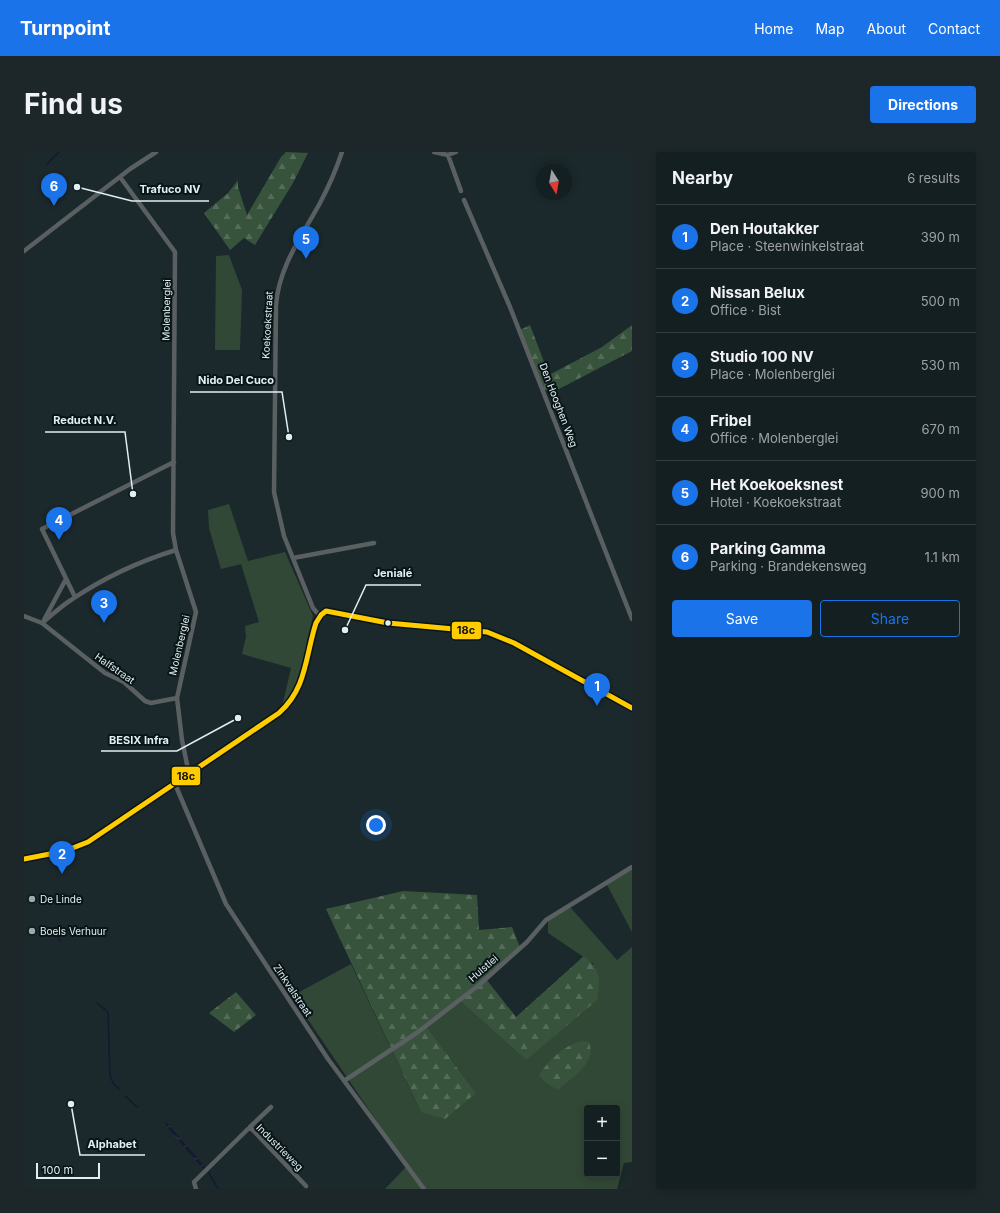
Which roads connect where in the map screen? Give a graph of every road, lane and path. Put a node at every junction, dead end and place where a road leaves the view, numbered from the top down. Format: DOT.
graph roads {
  1 [pos="156,152"];
  2 [pos="342,152"];
  3 [pos="434,152"];
  4 [pos="456,152"];
  5 [pos="448,155"];
  6 [pos="120,177"];
  7 [pos="461,191"];
  8 [pos="464,200"];
  9 [pos="24,251"];
  10 [pos="174,462"];
  11 [pos="374,543"];
  12 [pos="176,550"];
  13 [pos="292,558"];
  14 [pos="66,579"];
  15 [pos="75,597"];
  16 [pos="319,615"];
  17 [pos="24,616"];
  18 [pos="632,618"];
  19 [pos="42,623"];
  20 [pos="177,698"];
  21 [pos="632,708"];
  22 [pos="189,774"];
  23 [pos="175,784"];
  24 [pos="24,859"];
  25 [pos="632,868"];
  26 [pos="344,1081"];
  27 [pos="271,1107"];
  28 [pos="250,1127"];
  29 [pos="306,1186"];
  30 [pos="196,1189"];
  31 [pos="424,1189"];
  1 -- 6 [label="street"];
  2 -- 13 [label="street, Koekoekstraat"];
  3 -- 5 [label="street"];
  4 -- 5 [label="street"];
  5 -- 7 [label="street"];
  6 -- 9 [label="street"];
  6 -- 10 [label="street, Molenberglei"];
  8 -- 18 [label="street, Den Hooghen Weg"];
  10 -- 12 [label="street, Molenberglei"];
  10 -- 14 [label="street"];
  11 -- 13 [label="street"];
  12 -- 15 [label="street"];
  12 -- 20 [label="street, Molenberglei"];
  13 -- 16 [label="street, Koekoekstraat"];
  14 -- 15 [label="street"];
  14 -- 19 [label="street"];
  15 -- 19 [label="street"];
  16 -- 21 [label="street"];
  16 -- 22 [label="street"];
  17 -- 19 [label="street, Halfstraat"];
  19 -- 20 [label="street, Halfstraat"];
  20 -- 22 [label="street"];
  22 -- 23 [label="street"];
  23 -- 24 [label="street"];
  23 -- 26 [label="street, Zinkvalstraat"];
  25 -- 26 [label="street, Hulstlei"];
  26 -- 31 [label="street, Zinkvalstraat"];
  27 -- 28 [label="street"];
  28 -- 29 [label="street, Industrieweg"];
  28 -- 30 [label="street, Industrieweg"];
}
